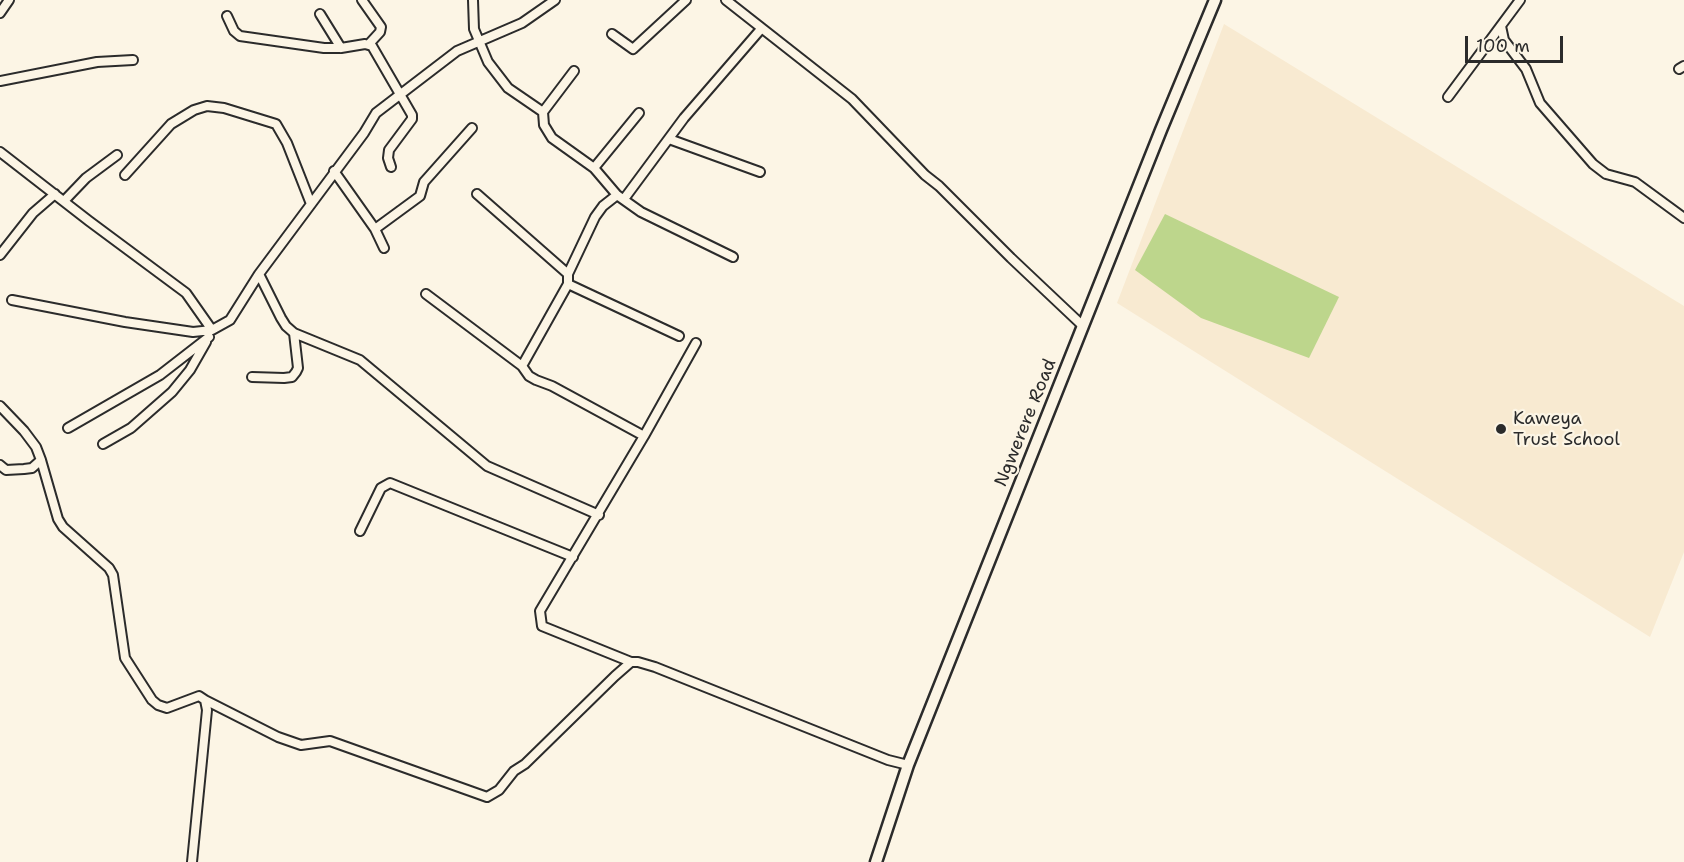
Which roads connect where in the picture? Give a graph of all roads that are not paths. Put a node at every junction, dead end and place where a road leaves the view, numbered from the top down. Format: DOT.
graph roads {
  1 [pos="9,0"];
  2 [pos="363,0"];
  3 [pos="473,0"];
  4 [pos="555,0"];
  5 [pos="686,0"];
  6 [pos="726,0"];
  7 [pos="1215,0"];
  8 [pos="1520,0"];
  9 [pos="0,13"];
  10 [pos="320,14"];
  11 [pos="227,16"];
  12 [pos="1501,26"];
  13 [pos="761,29"];
  14 [pos="612,33"];
  15 [pos="479,42"];
  16 [pos="369,45"];
  17 [pos="341,48"];
  18 [pos="133,60"];
  19 [pos="574,70"];
  20 [pos="0,81"];
  21 [pos="401,96"];
  22 [pos="1448,97"];
  23 [pos="543,112"];
  24 [pos="639,113"];
  25 [pos="472,128"];
  26 [pos="669,139"];
  27 [pos="0,152"];
  28 [pos="117,156"];
  29 [pos="391,167"];
  30 [pos="594,168"];
  31 [pos="334,171"];
  32 [pos="760,172"];
  33 [pos="125,175"];
  34 [pos="55,194"];
  35 [pos="477,194"];
  36 [pos="621,197"];
  37 [pos="64,201"];
  38 [pos="311,204"];
  39 [pos="1684,218"];
  40 [pos="375,229"];
  41 [pos="384,248"];
  42 [pos="0,255"];
  43 [pos="734,257"];
  44 [pos="259,274"];
  45 [pos="568,274"];
  46 [pos="568,284"];
  47 [pos="426,294"];
  48 [pos="12,300"];
  49 [pos="1083,326"];
  50 [pos="210,333"];
  51 [pos="294,333"];
  52 [pos="680,336"];
  53 [pos="696,343"];
  54 [pos="522,366"];
  55 [pos="252,377"];
  56 [pos="0,406"];
  57 [pos="68,428"];
  58 [pos="644,436"];
  59 [pos="103,444"];
  60 [pos="41,460"];
  61 [pos="0,466"];
  62 [pos="599,515"];
  63 [pos="360,531"];
  64 [pos="573,557"];
  65 [pos="631,662"];
  66 [pos="205,700"];
  67 [pos="908,765"];
  68 [pos="192,862"];
  69 [pos="876,862"];
  1 -- 9 [label="street"];
  2 -- 16 [label="street"];
  3 -- 15 [label="street"];
  4 -- 15 [label="street"];
  5 -- 14 [label="street"];
  6 -- 13 [label="street"];
  7 -- 49 [label="main road, Ngwerere Road"];
  8 -- 12 [label="street"];
  10 -- 17 [label="street"];
  11 -- 17 [label="street"];
  12 -- 22 [label="street"];
  12 -- 39 [label="street"];
  13 -- 26 [label="street"];
  13 -- 49 [label="street"];
  15 -- 21 [label="street"];
  15 -- 23 [label="street"];
  16 -- 17 [label="street"];
  16 -- 21 [label="street"];
  18 -- 20 [label="street"];
  19 -- 23 [label="street"];
  21 -- 29 [label="street"];
  21 -- 31 [label="street"];
  23 -- 30 [label="street"];
  24 -- 30 [label="street"];
  25 -- 40 [label="street"];
  26 -- 32 [label="street"];
  26 -- 36 [label="street"];
  27 -- 34 [label="street"];
  28 -- 37 [label="street"];
  30 -- 36 [label="street"];
  31 -- 38 [label="street"];
  31 -- 40 [label="street"];
  33 -- 38 [label="street"];
  34 -- 37 [label="street"];
  34 -- 42 [label="street"];
  35 -- 45 [label="street"];
  36 -- 43 [label="street"];
  36 -- 45 [label="street"];
  37 -- 50 [label="street"];
  38 -- 44 [label="street"];
  40 -- 41 [label="street"];
  44 -- 50 [label="street"];
  44 -- 51 [label="street"];
  45 -- 46 [label="street"];
  46 -- 52 [label="street"];
  46 -- 54 [label="street"];
  47 -- 54 [label="street"];
  48 -- 50 [label="street"];
  49 -- 67 [label="main road, Ngwerere Road"];
  50 -- 57 [label="street"];
  50 -- 59 [label="street"];
  51 -- 55 [label="street"];
  51 -- 62 [label="street"];
  53 -- 58 [label="street"];
  54 -- 58 [label="street"];
  56 -- 60 [label="street"];
  58 -- 62 [label="street"];
  60 -- 61 [label="street"];
  60 -- 66 [label="street"];
  62 -- 64 [label="street"];
  63 -- 64 [label="street"];
  64 -- 65 [label="street"];
  65 -- 66 [label="street"];
  65 -- 67 [label="street"];
  66 -- 68 [label="street"];
  67 -- 69 [label="main road, Ngwerere Road"];
}
